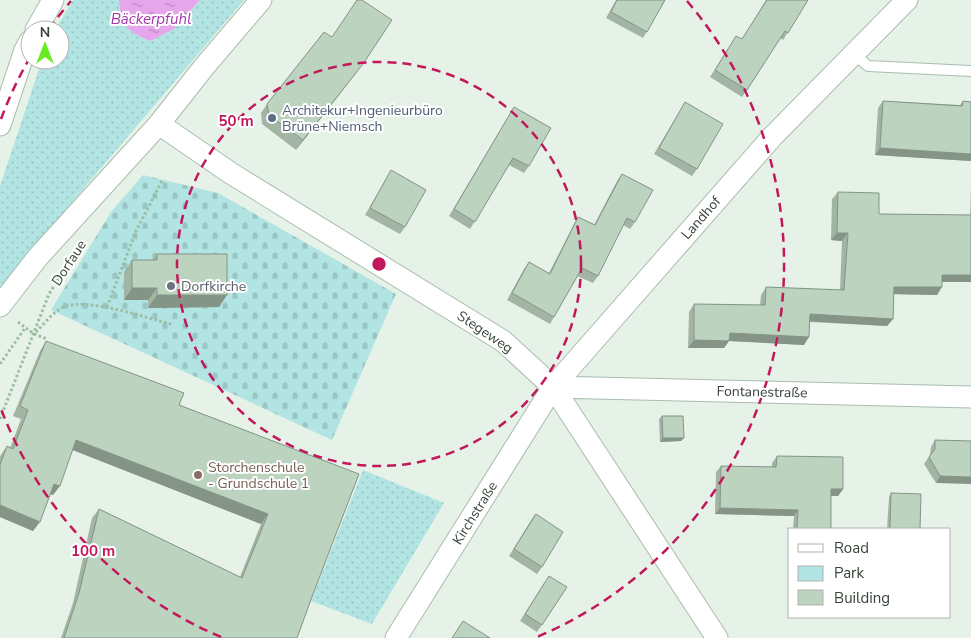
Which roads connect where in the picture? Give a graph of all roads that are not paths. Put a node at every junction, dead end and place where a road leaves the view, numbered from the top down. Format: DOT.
graph roads {
  1 [pos="53,0"];
  2 [pos="261,0"];
  3 [pos="907,0"];
  4 [pos="42,20"];
  5 [pos="854,54"];
  6 [pos="20,65"];
  7 [pos="971,71"];
  8 [pos="158,124"];
  9 [pos="0,125"];
  10 [pos="0,306"];
  11 [pos="554,387"];
  12 [pos="971,397"];
  13 [pos="396,638"];
  14 [pos="717,638"];
  1 -- 4 [label="street"];
  2 -- 8 [label="street, Dorfaue"];
  3 -- 5 [label="street, Landhof"];
  5 -- 7 [label="lane"];
  5 -- 11 [label="street, Landhof"];
  6 -- 9 [label="street"];
  8 -- 10 [label="street, Dorfaue"];
  8 -- 11 [label="street, Stegeweg"];
  11 -- 12 [label="street, Fontanestraße"];
  11 -- 13 [label="street, Kirchstraße"];
  11 -- 14 [label="street, Stegeweg"];
}
